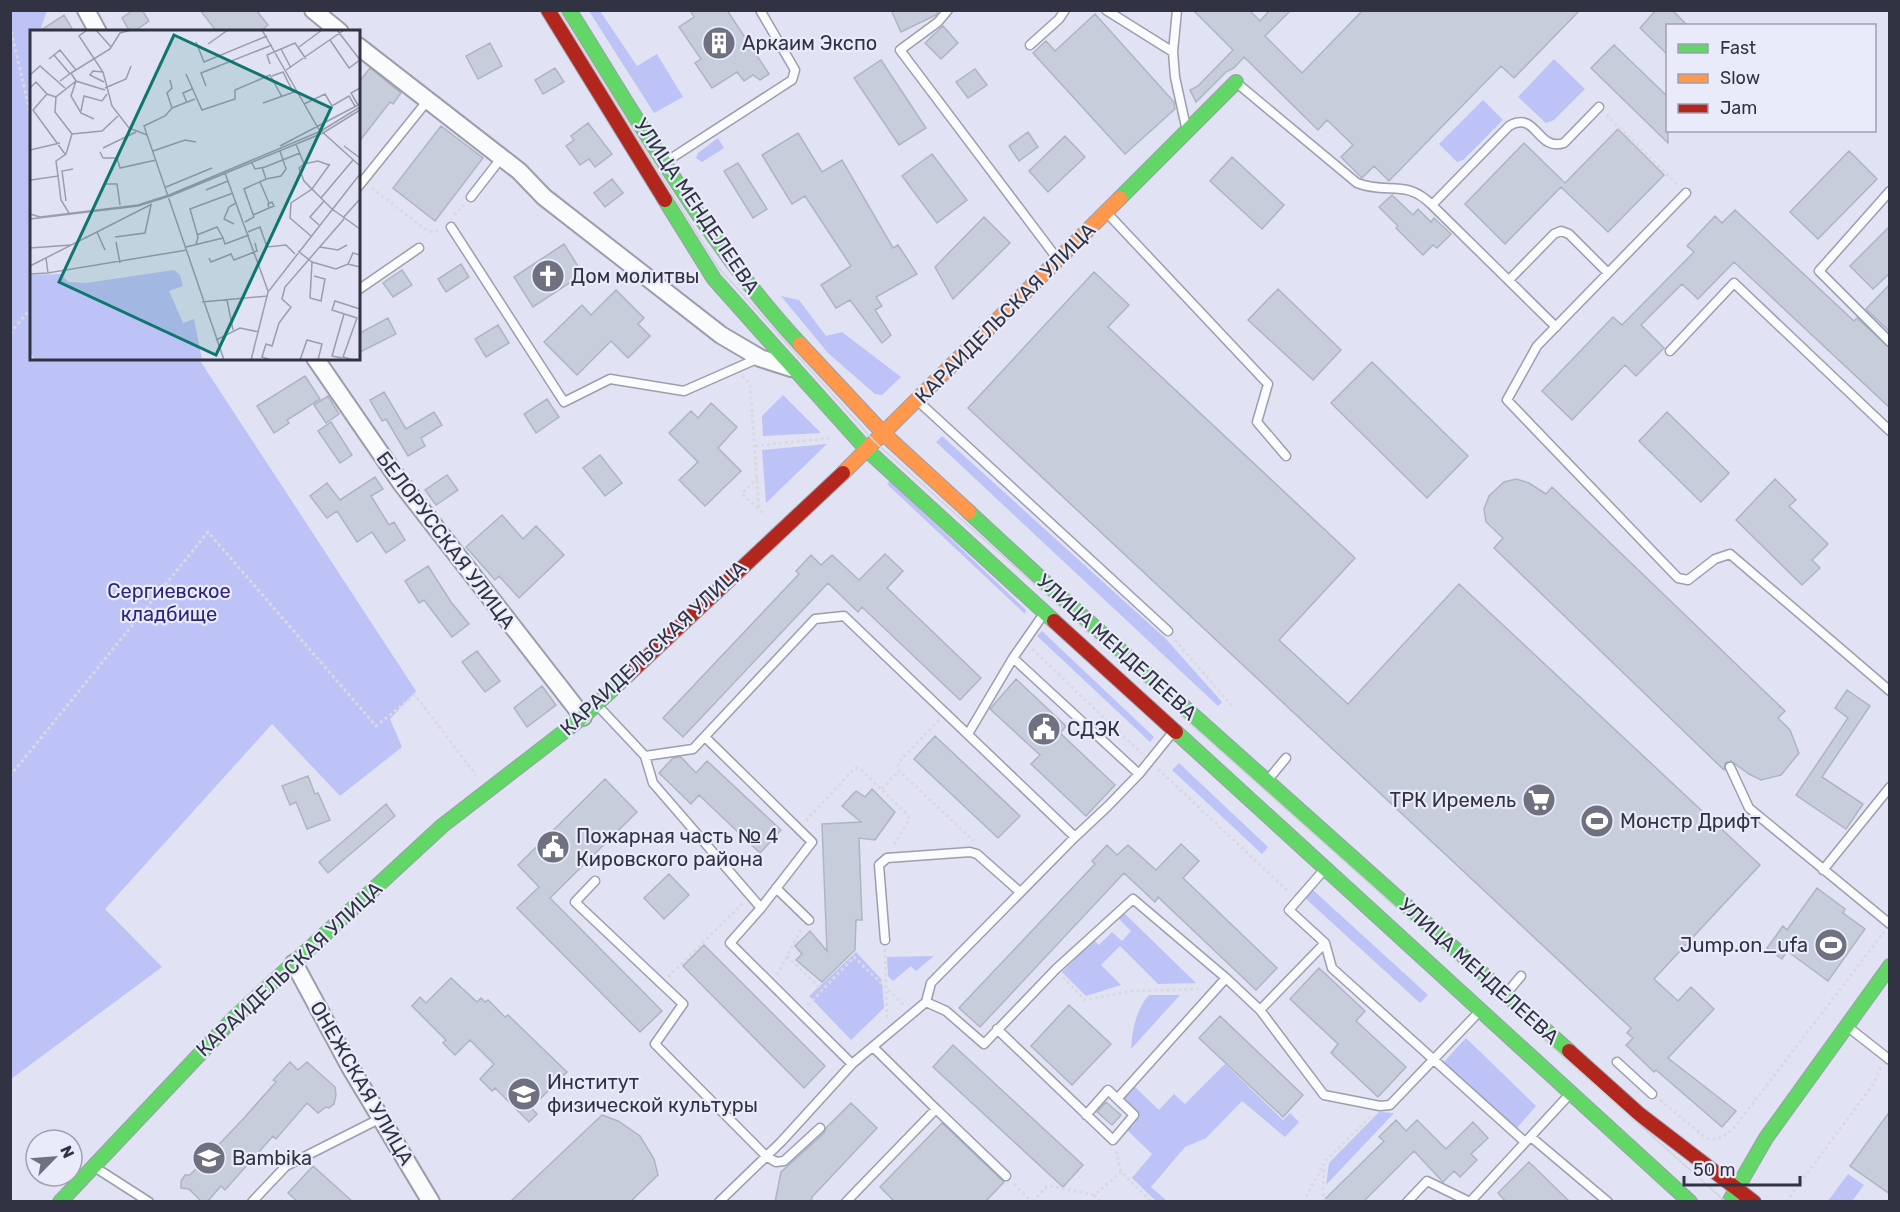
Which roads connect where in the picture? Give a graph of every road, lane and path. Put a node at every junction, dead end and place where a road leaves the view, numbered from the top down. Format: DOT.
graph roads {
  1 [pos="86,10"];
  2 [pos="313,10"];
  3 [pos="548,10"];
  4 [pos="569,10"];
  5 [pos="760,10"];
  6 [pos="948,10"];
  7 [pos="1065,10"];
  8 [pos="1106,10"];
  9 [pos="1177,10"];
  10 [pos="10,26"];
  11 [pos="97,30"];
  12 [pos="338,30"];
  13 [pos="1030,45"];
  14 [pos="360,48"];
  15 [pos="1173,52"];
  16 [pos="1236,82"];
  17 [pos="428,99"];
  18 [pos="1599,107"];
  19 [pos="30,112"];
  20 [pos="1187,130"];
  21 [pos="502,157"];
  22 [pos="665,162"];
  23 [pos="361,185"];
  24 [pos="1890,191"];
  25 [pos="1686,193"];
  26 [pos="471,197"];
  27 [pos="1432,205"];
  28 [pos="1106,212"];
  29 [pos="451,227"];
  30 [pos="419,248"];
  31 [pos="1058,260"];
  32 [pos="1608,273"];
  33 [pos="1509,280"];
  34 [pos="360,289"];
  35 [pos="30,309"];
  36 [pos="1556,327"];
  37 [pos="10,333"];
  38 [pos="1890,342"];
  39 [pos="1670,351"];
  40 [pos="760,358"];
  41 [pos="814,359"];
  42 [pos="316,360"];
  43 [pos="734,369"];
  44 [pos="796,370"];
  45 [pos="917,400"];
  46 [pos="1890,430"];
  47 [pos="884,434"];
  48 [pos="834,437"];
  49 [pos="755,446"];
  50 [pos="867,450"];
  51 [pos="1286,456"];
  52 [pos="758,477"];
  53 [pos="759,510"];
  54 [pos="765,515"];
  55 [pos="1045,613"];
  56 [pos="1168,632"];
  57 [pos="1024,642"];
  58 [pos="1012,658"];
  59 [pos="1890,691"];
  60 [pos="596,704"];
  61 [pos="1233,707"];
  62 [pos="946,713"];
  63 [pos="583,717"];
  64 [pos="1174,730"];
  65 [pos="968,734"];
  66 [pos="705,737"];
  67 [pos="645,756"];
  68 [pos="1286,758"];
  69 [pos="1149,761"];
  70 [pos="1730,767"];
  71 [pos="899,771"];
  72 [pos="1139,774"];
  73 [pos="10,776"];
  74 [pos="1267,781"];
  75 [pos="1890,787"];
  76 [pos="882,789"];
  77 [pos="488,790"];
  78 [pos="798,829"];
  79 [pos="1075,837"];
  80 [pos="977,854"];
  81 [pos="886,858"];
  82 [pos="1325,868"];
  83 [pos="1823,870"];
  84 [pos="595,881"];
  85 [pos="776,888"];
  86 [pos="1020,892"];
  87 [pos="750,896"];
  88 [pos="1297,899"];
  89 [pos="761,908"];
  90 [pos="809,920"];
  91 [pos="1890,925"];
  92 [pos="885,940"];
  93 [pos="1325,943"];
  94 [pos="787,956"];
  95 [pos="294,963"];
  96 [pos="1890,966"];
  97 [pos="1056,969"];
  98 [pos="1521,976"];
  99 [pos="1226,978"];
  100 [pos="661,984"];
  101 [pos="772,984"];
  102 [pos="886,988"];
  103 [pos="1218,988"];
  104 [pos="822,990"];
  105 [pos="1506,994"];
  106 [pos="926,1002"];
  107 [pos="1260,1010"];
  108 [pos="1480,1010"];
  109 [pos="800,1012"];
  110 [pos="913,1013"];
  111 [pos="1846,1026"];
  112 [pos="997,1029"];
  113 [pos="888,1034"];
  114 [pos="873,1047"];
  115 [pos="1434,1059"];
  116 [pos="1887,1059"];
  117 [pos="1617,1062"];
  118 [pos="852,1064"];
  119 [pos="1571,1093"];
  120 [pos="1652,1094"];
  121 [pos="1117,1099"];
  122 [pos="1380,1106"];
  123 [pos="936,1109"];
  124 [pos="1086,1115"];
  125 [pos="381,1118"];
  126 [pos="820,1128"];
  127 [pos="1113,1140"];
  128 [pos="1528,1140"];
  129 [pos="766,1156"];
  130 [pos="1324,1162"];
  131 [pos="93,1166"];
  132 [pos="1121,1172"];
  133 [pos="1006,1176"];
  134 [pos="1094,1195"];
  135 [pos="1732,1195"];
  136 [pos="60,1202"];
  137 [pos="149,1202"];
  138 [pos="252,1202"];
  139 [pos="432,1202"];
  140 [pos="719,1202"];
  141 [pos="846,1202"];
  142 [pos="1033,1202"];
  143 [pos="1101,1202"];
  144 [pos="1152,1202"];
  145 [pos="1303,1202"];
  146 [pos="1325,1202"];
  147 [pos="1407,1202"];
  148 [pos="1608,1202"];
  149 [pos="1690,1202"];
  150 [pos="1754,1202"];
  151 [pos="1786,1202"];
  1 -- 11 [label="street"];
  2 -- 12 [label="street"];
  3 -- 44 [label="main road, УЛИЦА МЕНДЕЛЕЕВА"];
  4 -- 22 [label="main road, УЛИЦА МЕНДЕЛЕЕВА"];
  5 -- 22 [label="lane"];
  6 -- 31 [label="lane"];
  7 -- 13 [label="lane"];
  8 -- 15 [label="lane"];
  9 -- 15 [label="lane"];
  10 -- 19 [label="path"];
  14 -- 17 [label="street"];
  15 -- 20 [label="lane"];
  16 -- 20 [label="main road, КАРАИДЕЛЬСКАЯ УЛИЦА"];
  16 -- 27 [label="lane"];
  17 -- 21 [label="street"];
  17 -- 23 [label="lane"];
  18 -- 25 [label="path"];
  18 -- 27 [label="lane"];
  20 -- 28 [label="main road, КАРАИДЕЛЬСКАЯ УЛИЦА"];
  21 -- 26 [label="lane"];
  21 -- 40 [label="street"];
  22 -- 41 [label="main road, УЛИЦА МЕНДЕЛЕЕВА"];
  23 -- 29 [label="path"];
  24 -- 38 [label="lane"];
  25 -- 32 [label="lane"];
  26 -- 29 [label="path"];
  27 -- 33 [label="lane"];
  28 -- 31 [label="main road, КАРАИДЕЛЬСКАЯ УЛИЦА"];
  28 -- 51 [label="lane"];
  29 -- 43 [label="lane"];
  30 -- 34 [label="lane"];
  31 -- 45 [label="main road, КАРАИДЕЛЬСКАЯ УЛИЦА"];
  32 -- 33 [label="lane"];
  32 -- 36 [label="lane"];
  33 -- 36 [label="lane"];
  35 -- 37 [label="path"];
  36 -- 59 [label="lane"];
  39 -- 46 [label="lane"];
  40 -- 43 [label="lane"];
  40 -- 44 [label="street"];
  41 -- 44 [label="street"];
  41 -- 47 [label="main road, УЛИЦА МЕНДЕЛЕЕВА"];
  42 -- 63 [label="street, БЕЛОРУССКАЯ УЛИЦА"];
  43 -- 49 [label="path"];
  44 -- 50 [label="main road, УЛИЦА МЕНДЕЛЕЕВА"];
  45 -- 47 [label="main road, КАРАИДЕЛЬСКАЯ УЛИЦА"];
  45 -- 56 [label="lane"];
  47 -- 50 [label="main road, КАРАИДЕЛЬСКАЯ УЛИЦА"];
  47 -- 74 [label="main road, УЛИЦА МЕНДЕЛЕЕВА"];
  48 -- 49 [label="path"];
  49 -- 52 [label="path"];
  50 -- 55 [label="main road, УЛИЦА МЕНДЕЛЕЕВА"];
  50 -- 60 [label="main road, КАРАИДЕЛЬСКАЯ УЛИЦА"];
  52 -- 53 [label="path"];
  52 -- 53 [label="path"];
  53 -- 54 [label="path"];
  55 -- 57 [label="lane"];
  55 -- 64 [label="main road, УЛИЦА МЕНДЕЛЕЕВА"];
  56 -- 61 [label="path"];
  57 -- 58 [label="lane"];
  57 -- 69 [label="path"];
  58 -- 65 [label="lane"];
  58 -- 72 [label="lane"];
  60 -- 63 [label="main road, КАРАИДЕЛЬСКАЯ УЛИЦА"];
  60 -- 67 [label="lane"];
  62 -- 65 [label="lane"];
  62 -- 66 [label="lane"];
  62 -- 71 [label="path"];
  63 -- 77 [label="main road, КАРАИДЕЛЬСКАЯ УЛИЦА"];
  64 -- 69 [label="lane"];
  64 -- 82 [label="main road, УЛИЦА МЕНДЕЛЕЕВА"];
  65 -- 79 [label="lane"];
  66 -- 67 [label="lane"];
  66 -- 78 [label="lane"];
  67 -- 87 [label="lane"];
  68 -- 74 [label="lane"];
  69 -- 72 [label="lane"];
  69 -- 88 [label="path"];
  70 -- 83 [label="lane"];
  71 -- 76 [label="path"];
  71 -- 80 [label="path"];
  72 -- 79 [label="lane"];
  73 -- 77 [label="path"];
  74 -- 105 [label="main road, УЛИЦА МЕНДЕЛЕЕВА"];
  75 -- 83 [label="lane"];
  76 -- 78 [label="path"];
  76 -- 81 [label="path"];
  77 -- 95 [label="main road, КАРАИДЕЛЬСКАЯ УЛИЦА"];
  78 -- 85 [label="lane"];
  79 -- 86 [label="lane"];
  80 -- 81 [label="lane"];
  80 -- 86 [label="lane"];
  81 -- 92 [label="lane"];
  82 -- 88 [label="lane"];
  82 -- 108 [label="main road, УЛИЦА МЕНДЕЛЕЕВА"];
  83 -- 91 [label="lane"];
  84 -- 100 [label="lane"];
  85 -- 89 [label="lane"];
  85 -- 90 [label="lane"];
  86 -- 106 [label="lane"];
  87 -- 89 [label="lane"];
  87 -- 100 [label="path"];
  88 -- 93 [label="lane"];
  89 -- 101 [label="lane"];
  90 -- 94 [label="path"];
  91 -- 120 [label="path"];
  92 -- 102 [label="path"];
  93 -- 107 [label="lane"];
  93 -- 115 [label="lane"];
  94 -- 101 [label="path"];
  94 -- 104 [label="path"];
  95 -- 125 [label="street, ОНЕЖСКАЯ УЛИЦА"];
  95 -- 131 [label="main road, КАРАИДЕЛЬСКАЯ УЛИЦА"];
  96 -- 111 [label="main road"];
  97 -- 99 [label="lane"];
  97 -- 103 [label="path"];
  97 -- 112 [label="lane"];
  98 -- 105 [label="lane"];
  99 -- 103 [label="lane"];
  99 -- 107 [label="lane"];
  100 -- 129 [label="lane"];
  101 -- 109 [label="lane"];
  102 -- 104 [label="path"];
  102 -- 110 [label="path"];
  102 -- 113 [label="path"];
  103 -- 121 [label="lane"];
  104 -- 109 [label="path"];
  105 -- 135 [label="main road, УЛИЦА МЕНДЕЛЕЕВА"];
  106 -- 110 [label="lane"];
  106 -- 112 [label="lane"];
  107 -- 122 [label="lane"];
  108 -- 115 [label="lane"];
  108 -- 119 [label="main road, УЛИЦА МЕНДЕЛЕЕВА"];
  109 -- 118 [label="lane"];
  110 -- 113 [label="lane"];
  111 -- 116 [label="lane"];
  111 -- 135 [label="main road"];
  112 -- 124 [label="lane"];
  113 -- 114 [label="lane"];
  114 -- 118 [label="lane"];
  114 -- 123 [label="lane"];
  115 -- 122 [label="lane"];
  115 -- 128 [label="lane"];
  116 -- 151 [label="path"];
  117 -- 120 [label="lane"];
  118 -- 129 [label="lane"];
  119 -- 128 [label="lane"];
  119 -- 149 [label="main road, УЛИЦА МЕНДЕЛЕЕВА"];
  121 -- 124 [label="lane"];
  121 -- 127 [label="lane"];
  122 -- 130 [label="path"];
  123 -- 133 [label="lane"];
  123 -- 141 [label="lane"];
  124 -- 127 [label="lane"];
  125 -- 138 [label="lane"];
  125 -- 139 [label="street, ОНЕЖСКАЯ УЛИЦА"];
  126 -- 129 [label="lane"];
  127 -- 132 [label="path"];
  128 -- 147 [label="lane"];
  128 -- 148 [label="lane"];
  129 -- 140 [label="lane"];
  130 -- 145 [label="path"];
  130 -- 146 [label="path"];
  131 -- 136 [label="main road, КАРАИДЕЛЬСКАЯ УЛИЦА"];
  131 -- 137 [label="lane"];
  132 -- 134 [label="path"];
  132 -- 144 [label="path"];
  133 -- 142 [label="path"];
  134 -- 142 [label="path"];
  134 -- 143 [label="path"];
  135 -- 150 [label="main road, УЛИЦА МЕНДЕЛЕЕВА"];
}
